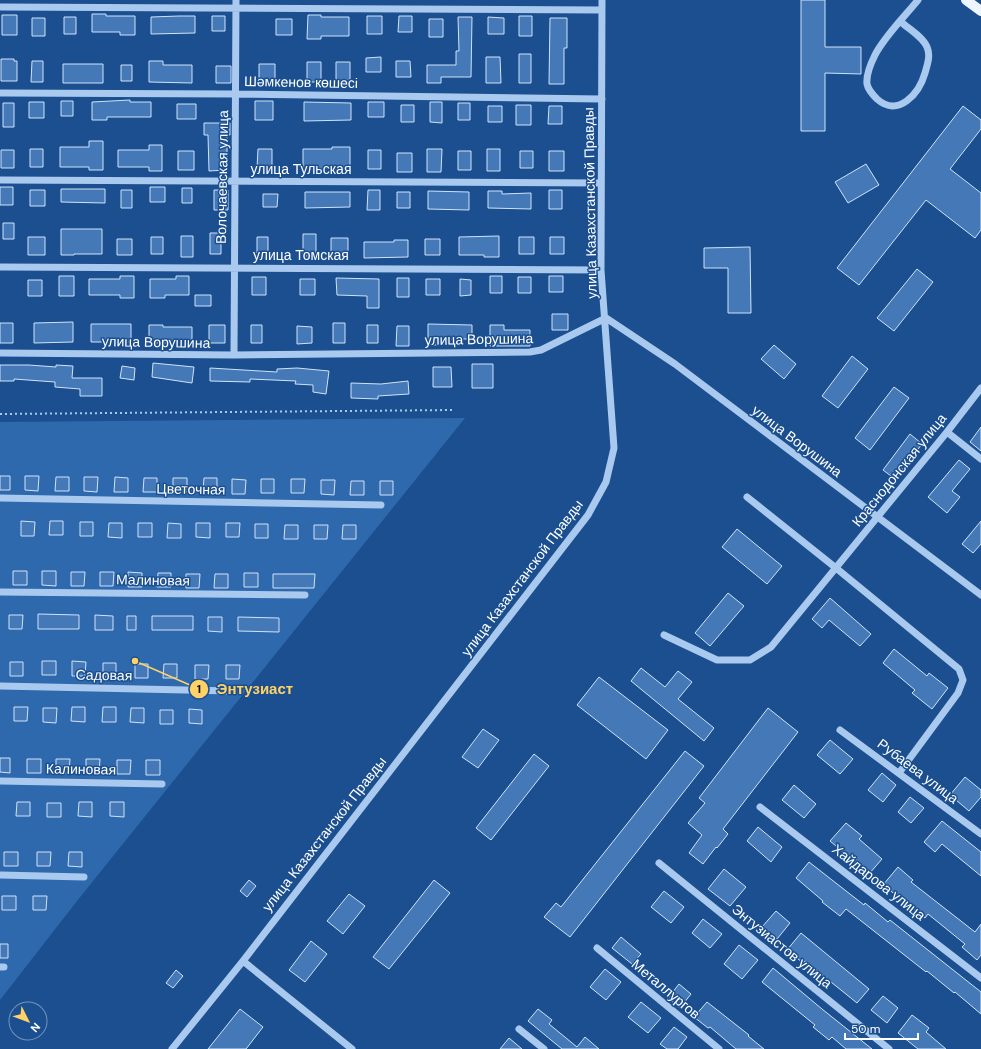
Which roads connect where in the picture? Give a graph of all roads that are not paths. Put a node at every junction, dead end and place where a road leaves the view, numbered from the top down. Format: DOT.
graph roads {
  1 [pos="236,0"];
  2 [pos="602,0"];
  3 [pos="918,0"];
  4 [pos="966,0"];
  5 [pos="0,7"];
  6 [pos="236,8"];
  7 [pos="602,10"];
  8 [pos="981,11"];
  9 [pos="901,22"];
  10 [pos="0,93"];
  11 [pos="236,94"];
  12 [pos="602,99"];
  13 [pos="0,180"];
  14 [pos="235,182"];
  15 [pos="602,183"];
  16 [pos="0,267"];
  17 [pos="234,268"];
  18 [pos="601,270"];
  19 [pos="606,318"];
  20 [pos="0,353"];
  21 [pos="234,355"];
  22 [pos="981,388"];
  23 [pos="947,432"];
  24 [pos="981,458"];
  25 [pos="747,497"];
  26 [pos="0,498"];
  27 [pos="381,505"];
  28 [pos="876,517"];
  29 [pos="836,568"];
  30 [pos="0,592"];
  31 [pos="305,595"];
  32 [pos="981,595"];
  33 [pos="664,635"];
  34 [pos="0,686"];
  35 [pos="232,691"];
  36 [pos="840,730"];
  37 [pos="899,773"];
  38 [pos="0,781"];
  39 [pos="162,784"];
  40 [pos="760,807"];
  41 [pos="981,834"];
  42 [pos="659,863"];
  43 [pos="0,875"];
  44 [pos="84,877"];
  45 [pos="597,948"];
  46 [pos="243,961"];
  47 [pos="981,978"];
  48 [pos="519,1029"];
  49 [pos="172,1049"];
  50 [pos="352,1049"];
  51 [pos="544,1049"];
  52 [pos="719,1049"];
  53 [pos="889,1049"];
  1 -- 6 [label="street, Волочаевская улица"];
  2 -- 7 [label="street, улица Казахстанской Правды"];
  3 -- 9 [label="street"];
  4 -- 8 [label="main road"];
  5 -- 6 [label="street"];
  6 -- 7 [label="street"];
  6 -- 11 [label="street, Волочаевская улица"];
  7 -- 12 [label="street, улица Казахстанской Правды"];
  9 -- 9 [label="street"];
  10 -- 11 [label="street, Шәмкенов көшесі"];
  11 -- 12 [label="street, Шәмкенов көшесі"];
  11 -- 14 [label="street, Волочаевская улица"];
  12 -- 15 [label="street, улица Казахстанской Правды"];
  13 -- 14 [label="street, улица Тульская"];
  14 -- 15 [label="street, улица Тульская"];
  14 -- 17 [label="street, Волочаевская улица"];
  15 -- 18 [label="street, улица Казахстанской Правды"];
  16 -- 17 [label="street, улица Томская"];
  17 -- 18 [label="street, улица Томская"];
  17 -- 21 [label="street, Волочаевская улица"];
  18 -- 19 [label="street, улица Казахстанской Правды"];
  19 -- 21 [label="street, улица Ворушина"];
  19 -- 28 [label="street, улица Ворушина"];
  19 -- 46 [label="street, улица Казахстанской Правды"];
  20 -- 21 [label="street, улица Ворушина"];
  22 -- 23 [label="street, Краснодонская улица"];
  23 -- 24 [label="street"];
  23 -- 28 [label="street, Краснодонская улица"];
  25 -- 29 [label="street"];
  26 -- 27 [label="street, Цветочная"];
  28 -- 29 [label="street, Краснодонская улица"];
  28 -- 32 [label="street, улица Ворушина"];
  29 -- 33 [label="street, Краснодонская улица"];
  29 -- 37 [label="street"];
  30 -- 31 [label="street, Малиновая"];
  34 -- 35 [label="street, Садовая"];
  36 -- 37 [label="street, Рубаева улица"];
  37 -- 41 [label="street, Рубаева улица"];
  38 -- 39 [label="street, Калиновая"];
  40 -- 47 [label="street, Хайдарова улица"];
  42 -- 53 [label="street, Энтузиастов улица"];
  43 -- 44 [label="street"];
  45 -- 52 [label="street, Металлургов"];
  46 -- 49 [label="street, улица Казахстанской Правды"];
  46 -- 50 [label="street"];
  48 -- 51 [label="street"];
}
